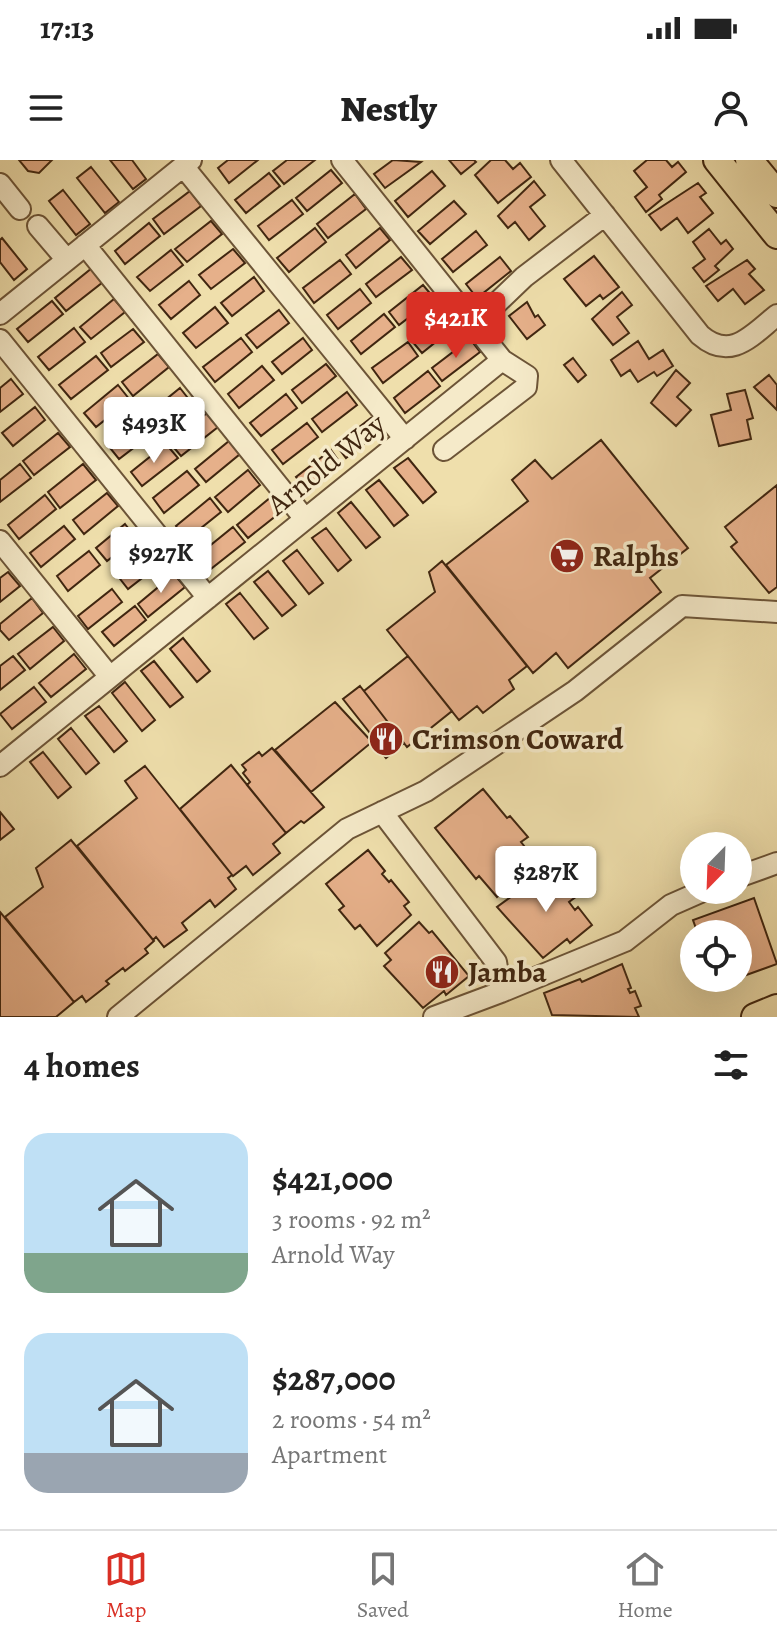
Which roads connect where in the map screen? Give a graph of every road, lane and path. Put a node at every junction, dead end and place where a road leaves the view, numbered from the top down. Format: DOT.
graph roads {
  1 [pos="342,160"];
  2 [pos="561,160"];
  3 [pos="717,160"];
  4 [pos="749,160"];
  5 [pos="187,163"];
  6 [pos="0,184"];
  7 [pos="777,194"];
  8 [pos="20,209"];
  9 [pos="605,215"];
  10 [pos="38,226"];
  11 [pos="777,235"];
  12 [pos="85,245"];
  13 [pos="67,260"];
  14 [pos="0,314"];
  15 [pos="777,315"];
  16 [pos="474,325"];
  17 [pos="0,340"];
  18 [pos="502,360"];
  19 [pos="405,439"];
  20 [pos="444,450"];
  21 [pos="305,519"];
  22 [pos="0,541"];
  23 [pos="208,598"];
  24 [pos="777,612"];
  25 [pos="110,677"];
  26 [pos="4,755"];
  27 [pos="382,812"];
  28 [pos="777,863"];
  29 [pos="752,872"];
  30 [pos="680,901"];
  31 [pos="501,992"];
  32 [pos="777,1008"];
  33 [pos="118,1017"];
  34 [pos="434,1017"];
  35 [pos="755,1017"];
  1 -- 16 [label="street"];
  2 -- 9 [label="street"];
  3 -- 11 [label="main road"];
  4 -- 7 [label="main road"];
  5 -- 12 [label="street"];
  5 -- 19 [label="street"];
  6 -- 8 [label="street"];
  9 -- 15 [label="street"];
  9 -- 16 [label="street"];
  10 -- 13 [label="street"];
  12 -- 13 [label="street"];
  12 -- 21 [label="street"];
  13 -- 14 [label="street"];
  16 -- 18 [label="street"];
  17 -- 23 [label="street"];
  18 -- 19 [label="street, Arnold Way"];
  18 -- 20 [label="street"];
  19 -- 21 [label="street, Arnold Way"];
  21 -- 23 [label="street, Arnold Way"];
  22 -- 25 [label="street"];
  23 -- 25 [label="street, Arnold Way"];
  24 -- 27 [label="street"];
  25 -- 26 [label="street, Arnold Way"];
  27 -- 31 [label="street"];
  27 -- 33 [label="street"];
  28 -- 29 [label="street"];
  30 -- 31 [label="street"];
  31 -- 34 [label="street"];
  32 -- 35 [label="main road"];
}
